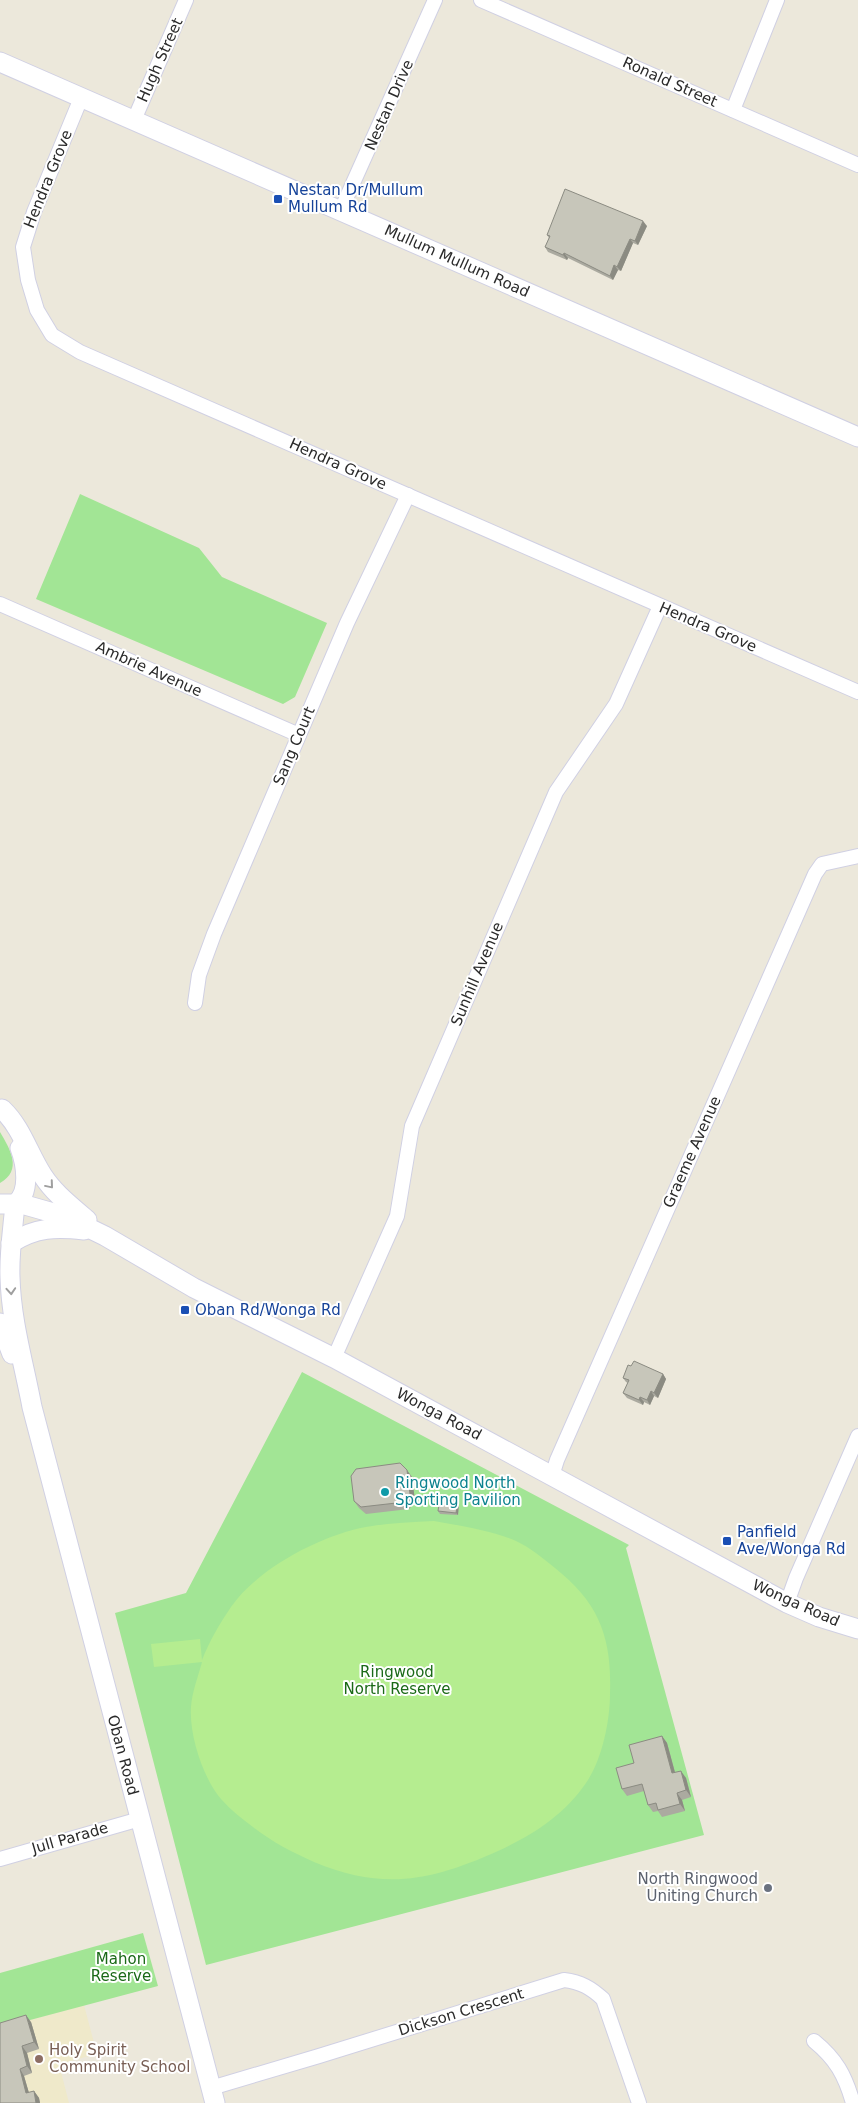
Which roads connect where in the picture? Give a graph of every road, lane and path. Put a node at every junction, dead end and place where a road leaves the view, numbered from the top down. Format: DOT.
graph roads {
  1 [pos="186,0"];
  2 [pos="436,0"];
  3 [pos="482,0"];
  4 [pos="777,0"];
  5 [pos="0,62"];
  6 [pos="81,98"];
  7 [pos="733,110"];
  8 [pos="134,120"];
  9 [pos="858,164"];
  10 [pos="341,210"];
  11 [pos="858,437"];
  12 [pos="408,495"];
  13 [pos="0,604"];
  14 [pos="660,606"];
  15 [pos="858,692"];
  16 [pos="299,735"];
  17 [pos="858,856"];
  18 [pos="195,1003"];
  19 [pos="1,1107"];
  20 [pos="11,1204"];
  21 [pos="101,1234"];
  22 [pos="11,1243"];
  23 [pos="0,1323"];
  24 [pos="334,1358"];
  25 [pos="32,1407"];
  26 [pos="858,1436"];
  27 [pos="552,1476"];
  28 [pos="787,1603"];
  29 [pos="858,1629"];
  30 [pos="140,1819"];
  31 [pos="0,1859"];
  32 [pos="814,2041"];
  33 [pos="213,2095"];
  34 [pos="638,2103"];
  35 [pos="854,2103"];
  1 -- 8 [label="street, Hugh Street"];
  2 -- 10 [label="street, Nestan Drive"];
  3 -- 7 [label="street, Ronald Street"];
  4 -- 7 [label="street"];
  5 -- 6 [label="main road, Mullum Mullum Road"];
  6 -- 8 [label="main road, Mullum Mullum Road"];
  6 -- 12 [label="street, Hendra Grove"];
  7 -- 9 [label="street, Ronald Street"];
  8 -- 10 [label="main road, Mullum Mullum Road"];
  10 -- 11 [label="main road, Mullum Mullum Road"];
  12 -- 14 [label="street, Hendra Grove"];
  12 -- 16 [label="street, Sang Court"];
  13 -- 16 [label="street, Ambrie Avenue"];
  14 -- 15 [label="street, Hendra Grove"];
  14 -- 24 [label="street, Sunhill Avenue"];
  16 -- 18 [label="street, Sang Court"];
  17 -- 27 [label="street, Graeme Avenue"];
  19 -- 20 [label="main road, Oban Road"];
  19 -- 21 [label="main road, one-way"];
  20 -- 21 [label="main road, Wonga Road"];
  20 -- 22 [label="main road, Oban Road"];
  21 -- 22 [label="main road"];
  21 -- 24 [label="main road, Wonga Road"];
  22 -- 25 [label="main road, Oban Road, one-way"];
  23 -- 25 [label="main road, Oban Road"];
  24 -- 27 [label="main road, Wonga Road"];
  25 -- 30 [label="main road, Oban Road"];
  26 -- 28 [label="street"];
  27 -- 28 [label="main road, Wonga Road"];
  28 -- 29 [label="main road, Wonga Road"];
  30 -- 31 [label="street, Jull Parade"];
  30 -- 33 [label="main road, Oban Road"];
  32 -- 35 [label="street"];
  33 -- 34 [label="street, Dickson Crescent"];
}
